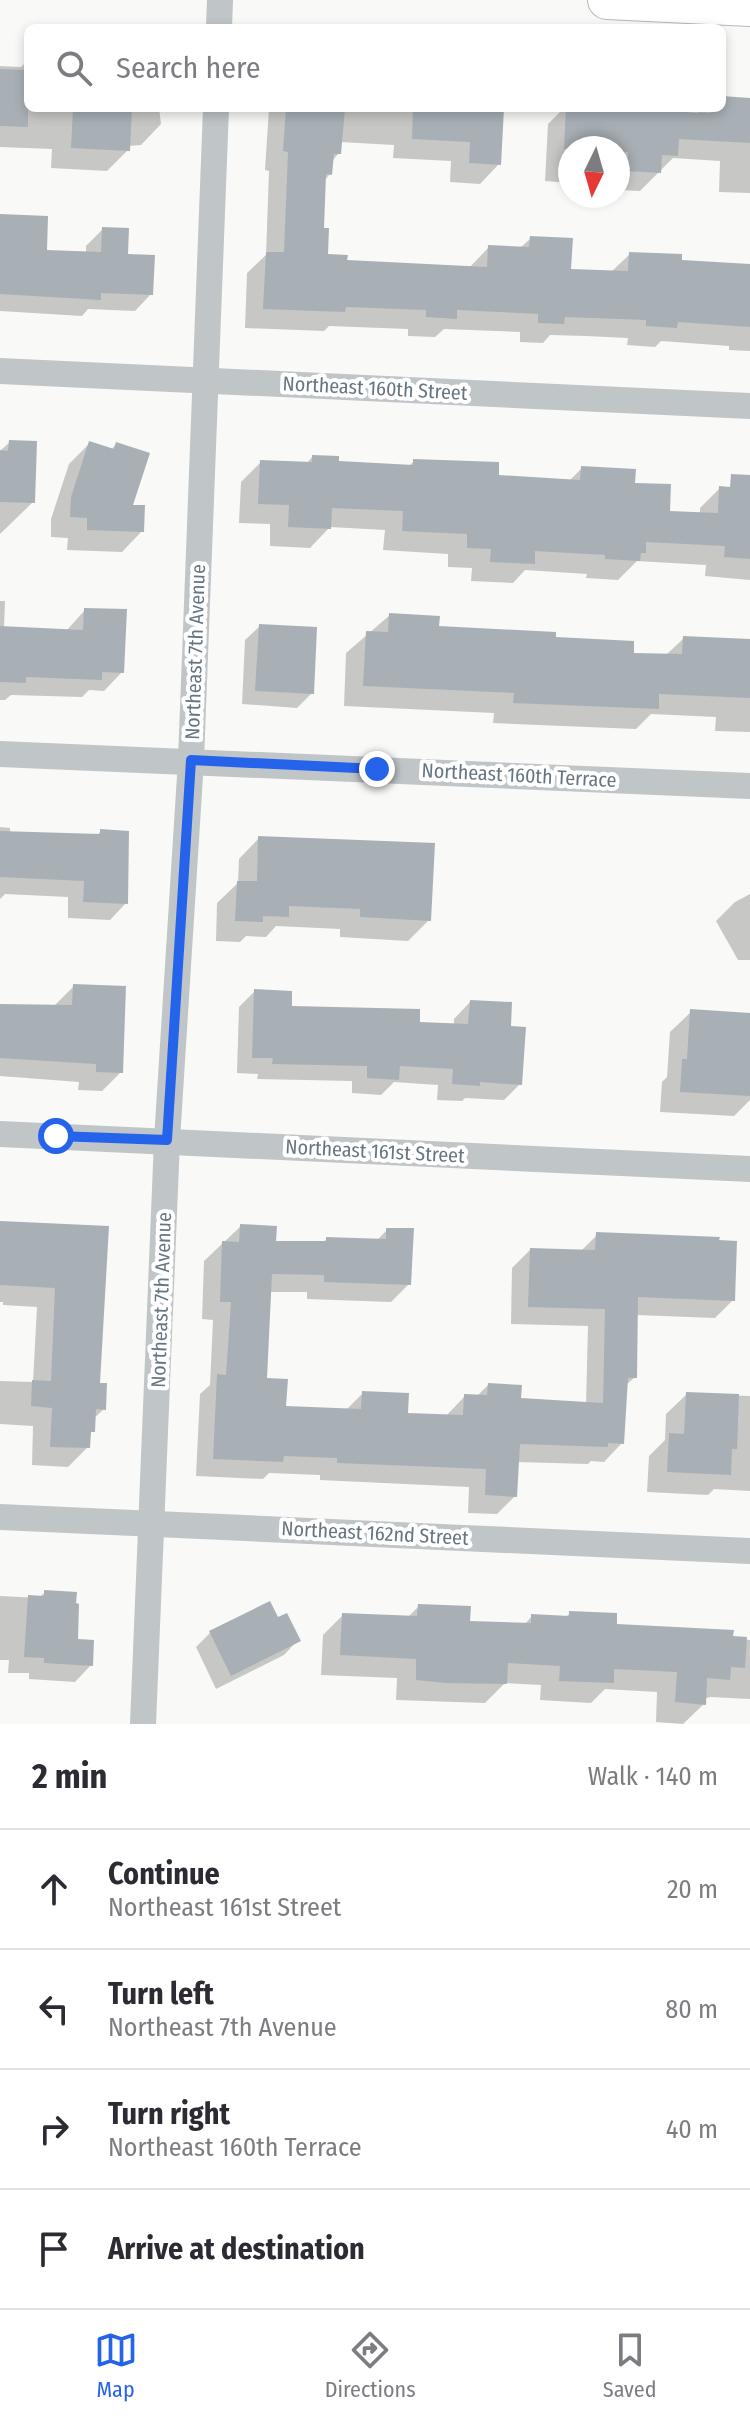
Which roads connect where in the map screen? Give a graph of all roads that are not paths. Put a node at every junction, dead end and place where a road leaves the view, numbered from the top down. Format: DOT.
graph roads {
  1 [pos="220,0"];
  2 [pos="607,0"];
  3 [pos="750,7"];
  4 [pos="219,24"];
  5 [pos="216,112"];
  6 [pos="0,371"];
  7 [pos="204,380"];
  8 [pos="750,406"];
  9 [pos="0,754"];
  10 [pos="191,760"];
  11 [pos="750,786"];
  12 [pos="0,1134"];
  13 [pos="167,1140"];
  14 [pos="750,1169"];
  15 [pos="0,1517"];
  16 [pos="153,1522"];
  17 [pos="750,1551"];
  18 [pos="143,1724"];
  1 -- 4 [label="street"];
  2 -- 3 [label="street"];
  5 -- 7 [label="street, Northeast 7th Avenue"];
  6 -- 7 [label="street, Northeast 160th Street"];
  7 -- 8 [label="street, Northeast 160th Street"];
  7 -- 10 [label="street, Northeast 7th Avenue"];
  9 -- 10 [label="street, Northeast 160th Terrace"];
  10 -- 11 [label="street, Northeast 160th Terrace"];
  10 -- 13 [label="street, Northeast 7th Avenue"];
  12 -- 13 [label="street, Northeast 161st Street"];
  13 -- 14 [label="street, Northeast 161st Street"];
  13 -- 16 [label="street, Northeast 7th Avenue"];
  15 -- 16 [label="street, Northeast 162nd Street"];
  16 -- 17 [label="street, Northeast 162nd Street"];
  16 -- 18 [label="street, Northeast 7th Avenue"];
}
